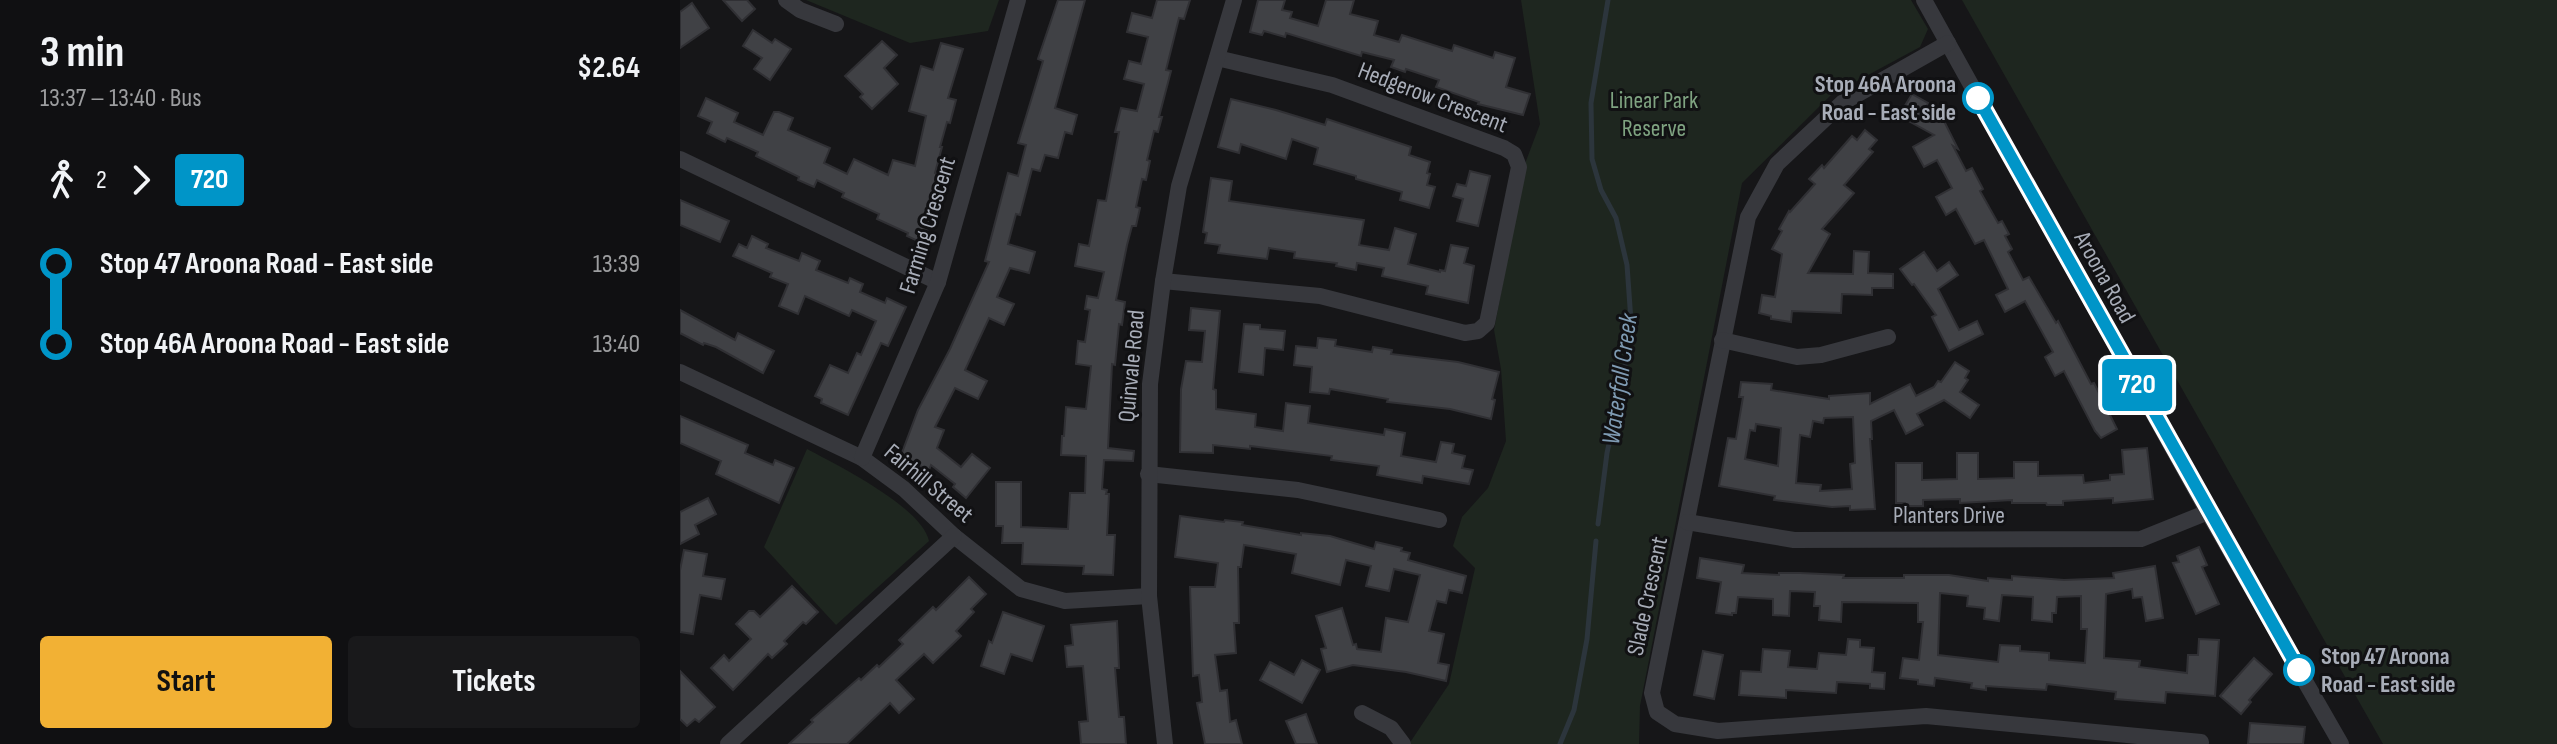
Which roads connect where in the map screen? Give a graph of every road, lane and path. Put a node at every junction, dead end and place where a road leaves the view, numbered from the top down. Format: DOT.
graph roads {
  1 [pos="786,0"];
  2 [pos="1018,0"];
  3 [pos="1234,0"];
  4 [pos="1924,0"];
  5 [pos="836,24"];
  6 [pos="1948,43"];
  7 [pos="1217,58"];
  8 [pos="680,159"];
  9 [pos="1163,281"];
  10 [pos="938,282"];
  11 [pos="1888,337"];
  12 [pos="1722,340"];
  13 [pos="680,372"];
  14 [pos="862,458"];
  15 [pos="1148,474"];
  16 [pos="2208,512"];
  17 [pos="1439,520"];
  18 [pos="1687,522"];
  19 [pos="954,536"];
  20 [pos="1149,596"];
  21 [pos="1362,713"];
  22 [pos="2201,742"];
  23 [pos="728,744"];
  24 [pos="1165,744"];
  25 [pos="1403,744"];
  26 [pos="2341,744"];
  1 -- 5 [label="street"];
  2 -- 10 [label="street, Farming Crescent"];
  3 -- 7 [label="street, Quinvale Road"];
  4 -- 6 [label="street, Aroona Road"];
  6 -- 12 [label="street, Slade Crescent"];
  6 -- 16 [label="street, Aroona Road"];
  7 -- 9 [label="street, Quinvale Road"];
  7 -- 9 [label="street, Hedgerow Crescent"];
  8 -- 10 [label="street"];
  9 -- 15 [label="street, Quinvale Road"];
  10 -- 14 [label="street, Farming Crescent"];
  11 -- 12 [label="street"];
  12 -- 18 [label="street, Slade Crescent"];
  13 -- 14 [label="street, Fairhill Street"];
  14 -- 19 [label="street, Fairhill Street"];
  15 -- 17 [label="street"];
  15 -- 20 [label="street, Quinvale Road"];
  16 -- 18 [label="street, Planters Drive"];
  16 -- 26 [label="street, Aroona Road"];
  18 -- 22 [label="street, Slade Crescent"];
  19 -- 20 [label="street, Fairhill Street"];
  19 -- 23 [label="street"];
  20 -- 24 [label="street, Quinvale Road"];
  21 -- 25 [label="street"];
}
